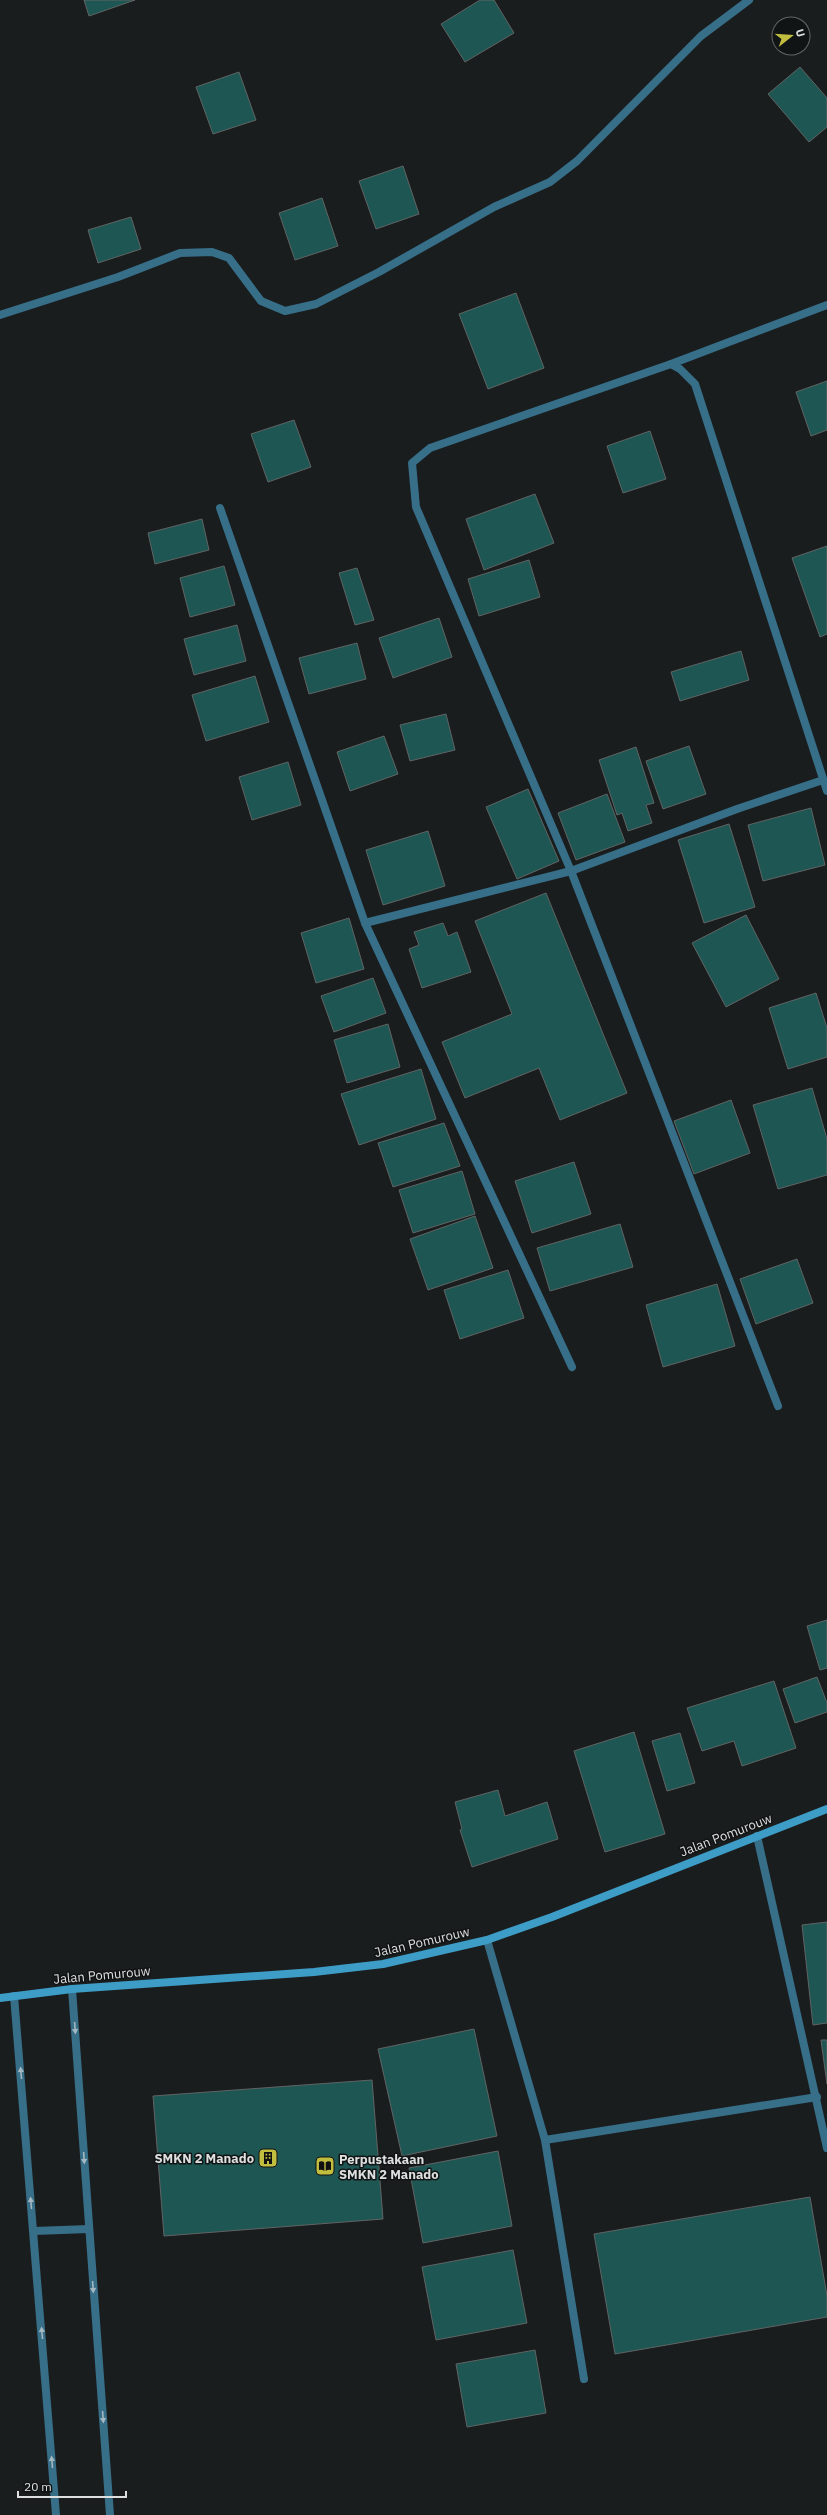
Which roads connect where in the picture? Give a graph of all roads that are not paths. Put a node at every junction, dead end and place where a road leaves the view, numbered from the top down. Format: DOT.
graph roads {
  1 [pos="749,0"];
  2 [pos="827,305"];
  3 [pos="0,315"];
  4 [pos="671,364"];
  5 [pos="220,508"];
  6 [pos="823,780"];
  7 [pos="827,791"];
  8 [pos="571,871"];
  9 [pos="365,924"];
  10 [pos="572,1367"];
  11 [pos="778,1406"];
  12 [pos="827,1810"];
  13 [pos="757,1836"];
  14 [pos="487,1940"];
  15 [pos="72,1989"];
  16 [pos="14,1996"];
  17 [pos="0,1998"];
  18 [pos="817,2097"];
  19 [pos="545,2140"];
  20 [pos="827,2148"];
  21 [pos="89,2229"];
  22 [pos="34,2231"];
  23 [pos="584,2379"];
  24 [pos="56,2515"];
  25 [pos="110,2515"];
  1 -- 3 [label="street"];
  2 -- 4 [label="street"];
  4 -- 6 [label="street"];
  4 -- 8 [label="street"];
  5 -- 9 [label="street"];
  6 -- 7 [label="street"];
  6 -- 8 [label="street"];
  8 -- 9 [label="street"];
  8 -- 11 [label="street"];
  9 -- 10 [label="street"];
  12 -- 13 [label="main road, Jalan Pomurouw"];
  13 -- 14 [label="main road, Jalan Pomurouw"];
  13 -- 18 [label="street"];
  14 -- 15 [label="main road, Jalan Pomurouw"];
  14 -- 19 [label="street"];
  15 -- 16 [label="main road, Jalan Pomurouw"];
  15 -- 21 [label="street, one-way"];
  16 -- 17 [label="main road, Jalan Pomurouw"];
  22 -- 16 [label="street, one-way"];
  18 -- 19 [label="street"];
  18 -- 20 [label="street"];
  19 -- 23 [label="street"];
  21 -- 22 [label="street"];
  21 -- 25 [label="street, one-way"];
  24 -- 22 [label="street, one-way"];
}
